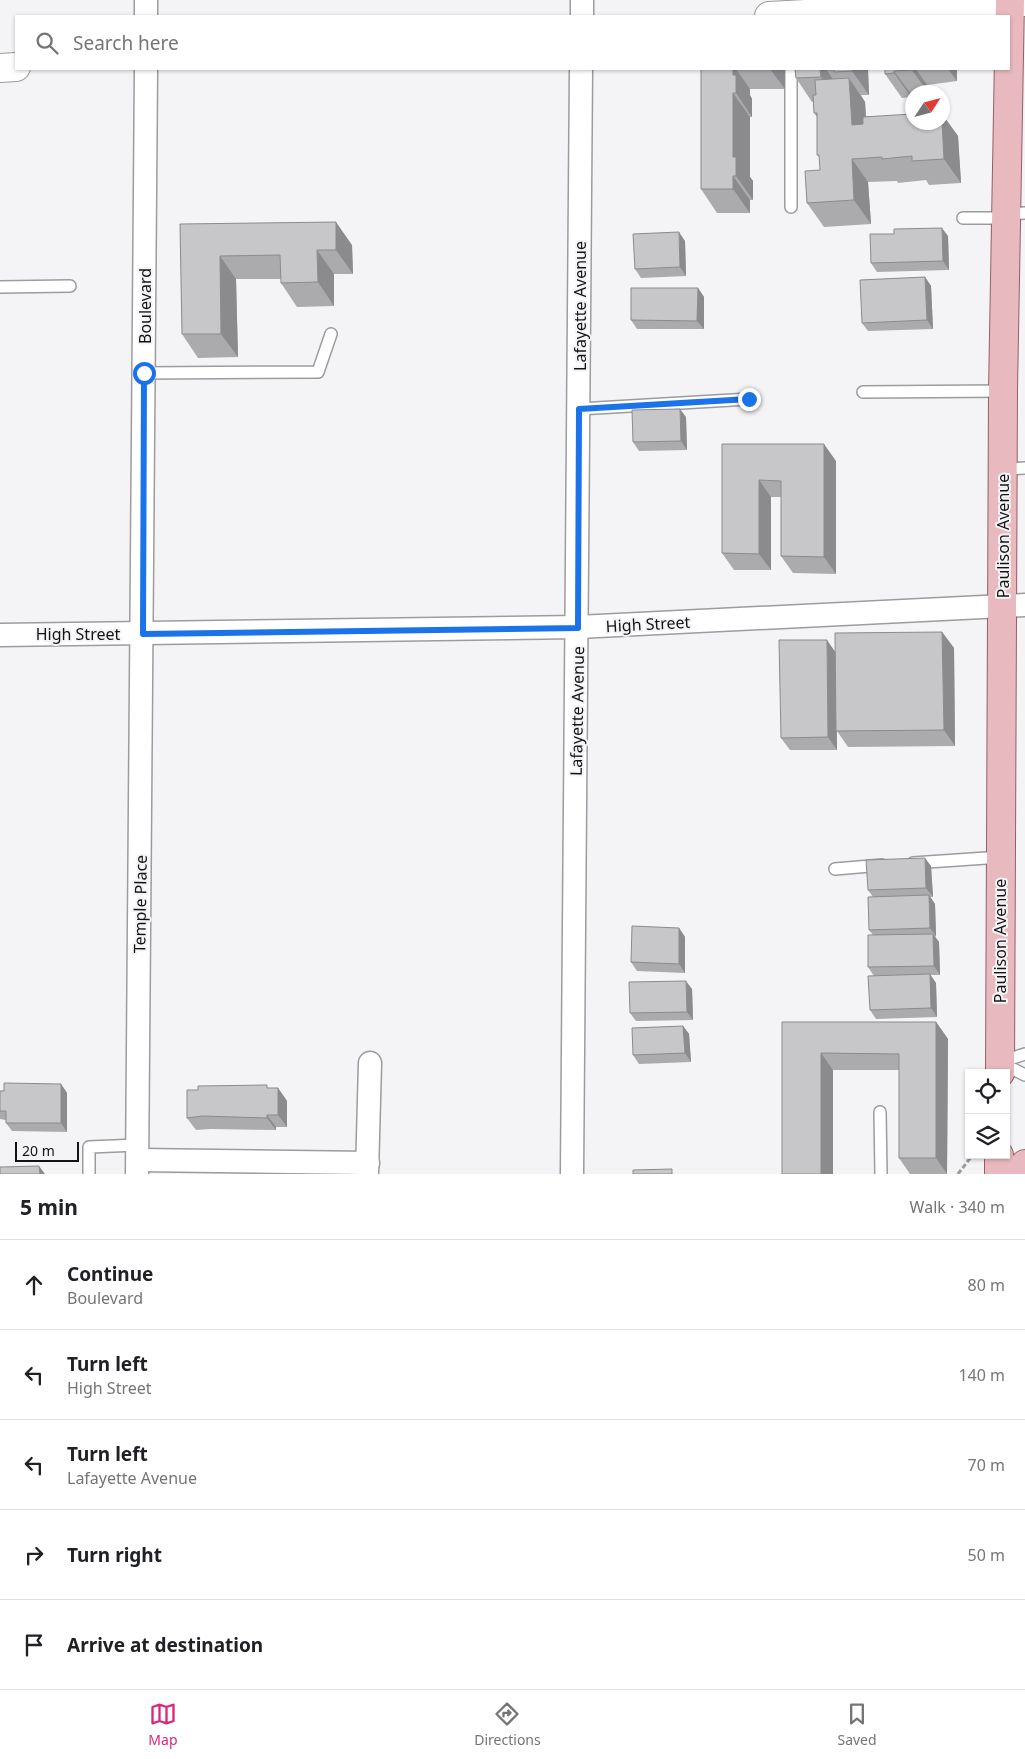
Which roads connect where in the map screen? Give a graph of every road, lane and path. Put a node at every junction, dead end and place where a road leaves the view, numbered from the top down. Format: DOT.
graph roads {
  1 [pos="146,0"];
  2 [pos="582,0"];
  3 [pos="1015,1"];
  4 [pos="146,15"];
  5 [pos="582,15"];
  6 [pos="799,15"];
  7 [pos="15,67"];
  8 [pos="0,68"];
  9 [pos="146,70"];
  10 [pos="581,70"];
  11 [pos="791,70"];
  12 [pos="791,207"];
  13 [pos="1012,215"];
  14 [pos="963,218"];
  15 [pos="70,286"];
  16 [pos="0,287"];
  17 [pos="330,334"];
  18 [pos="144,373"];
  19 [pos="1003,391"];
  20 [pos="863,392"];
  21 [pos="749,399"];
  22 [pos="579,409"];
  23 [pos="1014,469"];
  24 [pos="1014,605"];
  25 [pos="578,628"];
  26 [pos="143,634"];
  27 [pos="0,635"];
  28 [pos="1001,857"];
  29 [pos="835,869"];
  30 [pos="370,1063"];
  31 [pos="1008,1063"];
  32 [pos="1025,1075"];
  33 [pos="880,1112"];
  34 [pos="969,1159"];
  35 [pos="999,1159"];
  36 [pos="138,1160"];
  37 [pos="1025,1164"];
  38 [pos="367,1168"];
  39 [pos="89,1174"];
  40 [pos="572,1174"];
  41 [pos="881,1174"];
  42 [pos="958,1174"];
  43 [pos="999,1174"];
  44 [pos="1015,1174"];
  1 -- 4 [label="street"];
  2 -- 5 [label="street"];
  3 -- 6 [label="street"];
  3 -- 13 [label="main road, Paulison Avenue"];
  7 -- 8 [label="street"];
  9 -- 18 [label="street, Boulevard"];
  10 -- 22 [label="street, Lafayette Avenue"];
  11 -- 12 [label="lane"];
  13 -- 14 [label="lane"];
  13 -- 19 [label="main road, Paulison Avenue"];
  15 -- 16 [label="lane"];
  17 -- 18 [label="lane"];
  18 -- 26 [label="street, Boulevard"];
  19 -- 20 [label="lane"];
  19 -- 23 [label="main road, Paulison Avenue"];
  21 -- 22 [label="lane"];
  22 -- 25 [label="street, Lafayette Avenue"];
  23 -- 24 [label="main road, Paulison Avenue"];
  24 -- 25 [label="street, High Street"];
  24 -- 28 [label="main road, Paulison Avenue"];
  25 -- 26 [label="street, High Street"];
  25 -- 40 [label="street, Lafayette Avenue"];
  26 -- 27 [label="street, High Street"];
  26 -- 36 [label="street, Temple Place"];
  28 -- 29 [label="lane"];
  28 -- 31 [label="main road, Paulison Avenue"];
  30 -- 38 [label="street"];
  31 -- 32 [label="lane"];
  33 -- 41 [label="lane"];
  34 -- 42 [label="path"];
  35 -- 43 [label="main road"];
  36 -- 38 [label="street"];
  36 -- 39 [label="lane"];
  37 -- 44 [label="main road"];
}
